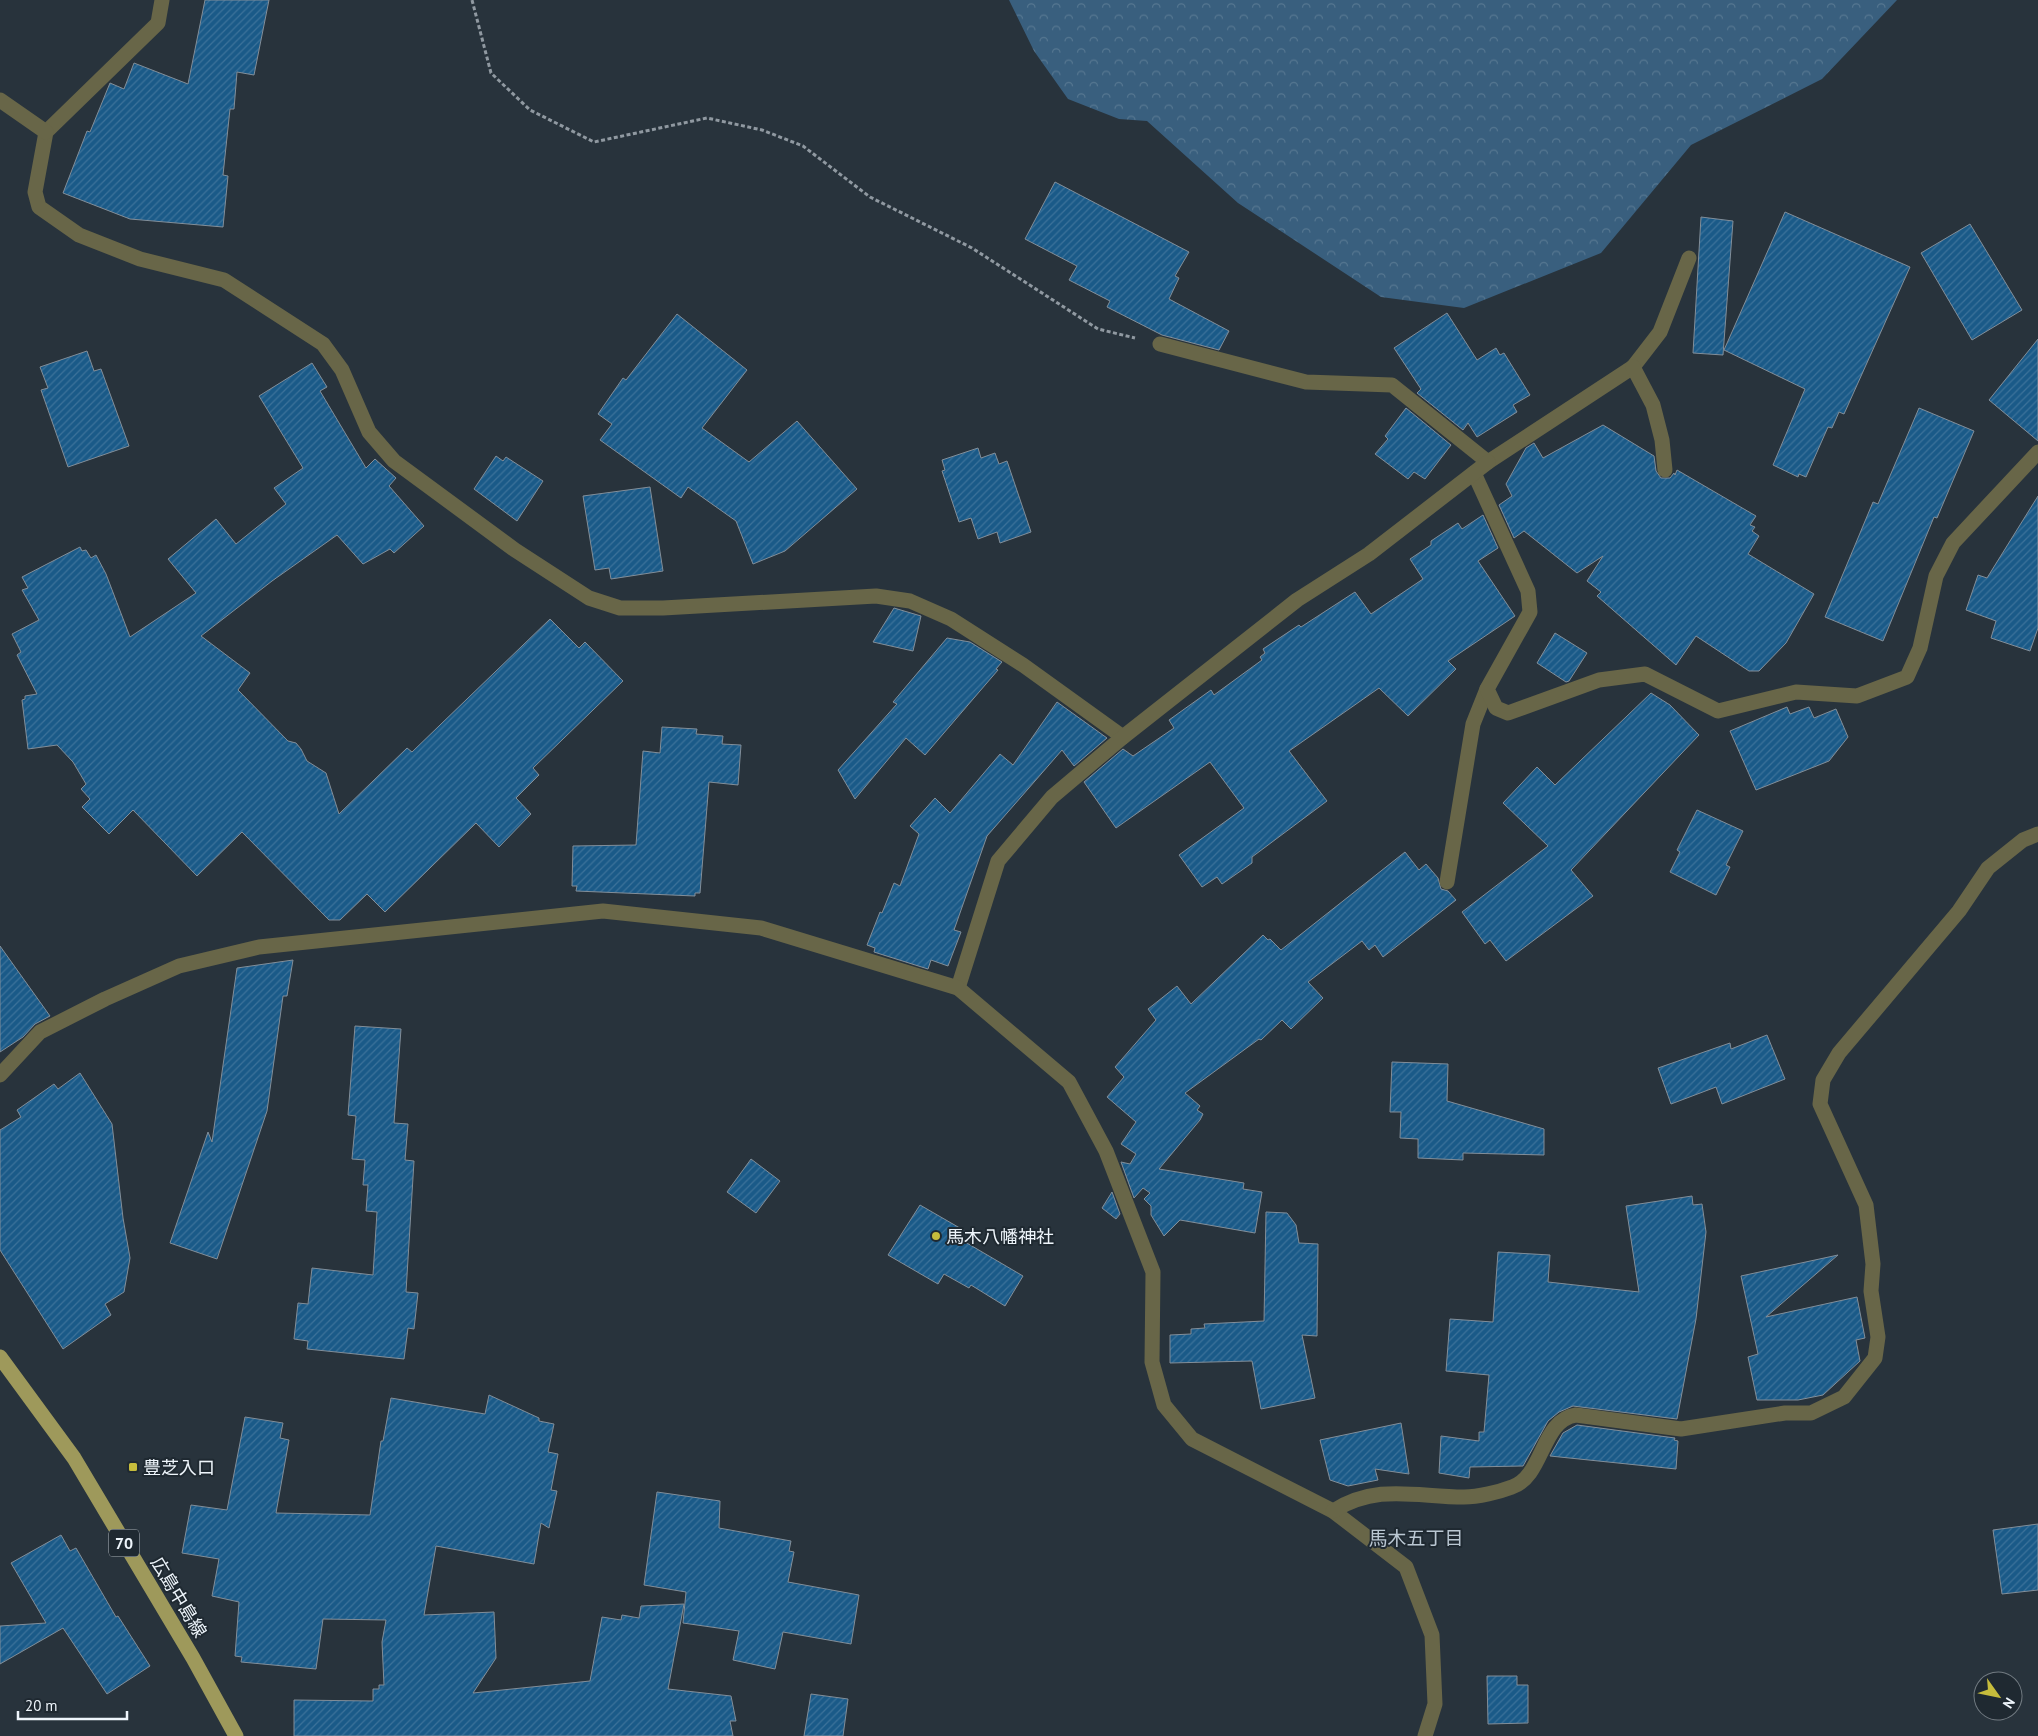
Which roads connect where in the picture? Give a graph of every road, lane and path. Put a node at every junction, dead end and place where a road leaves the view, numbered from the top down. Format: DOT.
graph roads {
  1 [pos="162,0"];
  2 [pos="472,0"];
  3 [pos="0,100"];
  4 [pos="46,132"];
  5 [pos="1690,258"];
  6 [pos="1160,344"];
  7 [pos="1633,367"];
  8 [pos="2038,452"];
  9 [pos="1488,462"];
  10 [pos="1665,470"];
  11 [pos="1474,473"];
  12 [pos="1487,689"];
  13 [pos="1123,737"];
  14 [pos="2038,834"];
  15 [pos="1447,882"];
  16 [pos="958,988"];
  17 [pos="0,1075"];
  18 [pos="0,1357"];
  19 [pos="1333,1511"];
  20 [pos="236,1736"];
  21 [pos="1425,1736"];
  1 -- 4 [label="street"];
  2 -- 6 [label="path"];
  3 -- 4 [label="street"];
  4 -- 13 [label="street"];
  5 -- 7 [label="street"];
  6 -- 9 [label="street"];
  7 -- 9 [label="street"];
  7 -- 10 [label="street"];
  8 -- 12 [label="street"];
  9 -- 11 [label="street"];
  11 -- 12 [label="street"];
  11 -- 13 [label="street"];
  12 -- 15 [label="street"];
  13 -- 16 [label="street"];
  14 -- 19 [label="street"];
  16 -- 17 [label="street"];
  16 -- 19 [label="street"];
  18 -- 20 [label="main road, 広島中島線 / 70"];
  19 -- 21 [label="street"];
}
